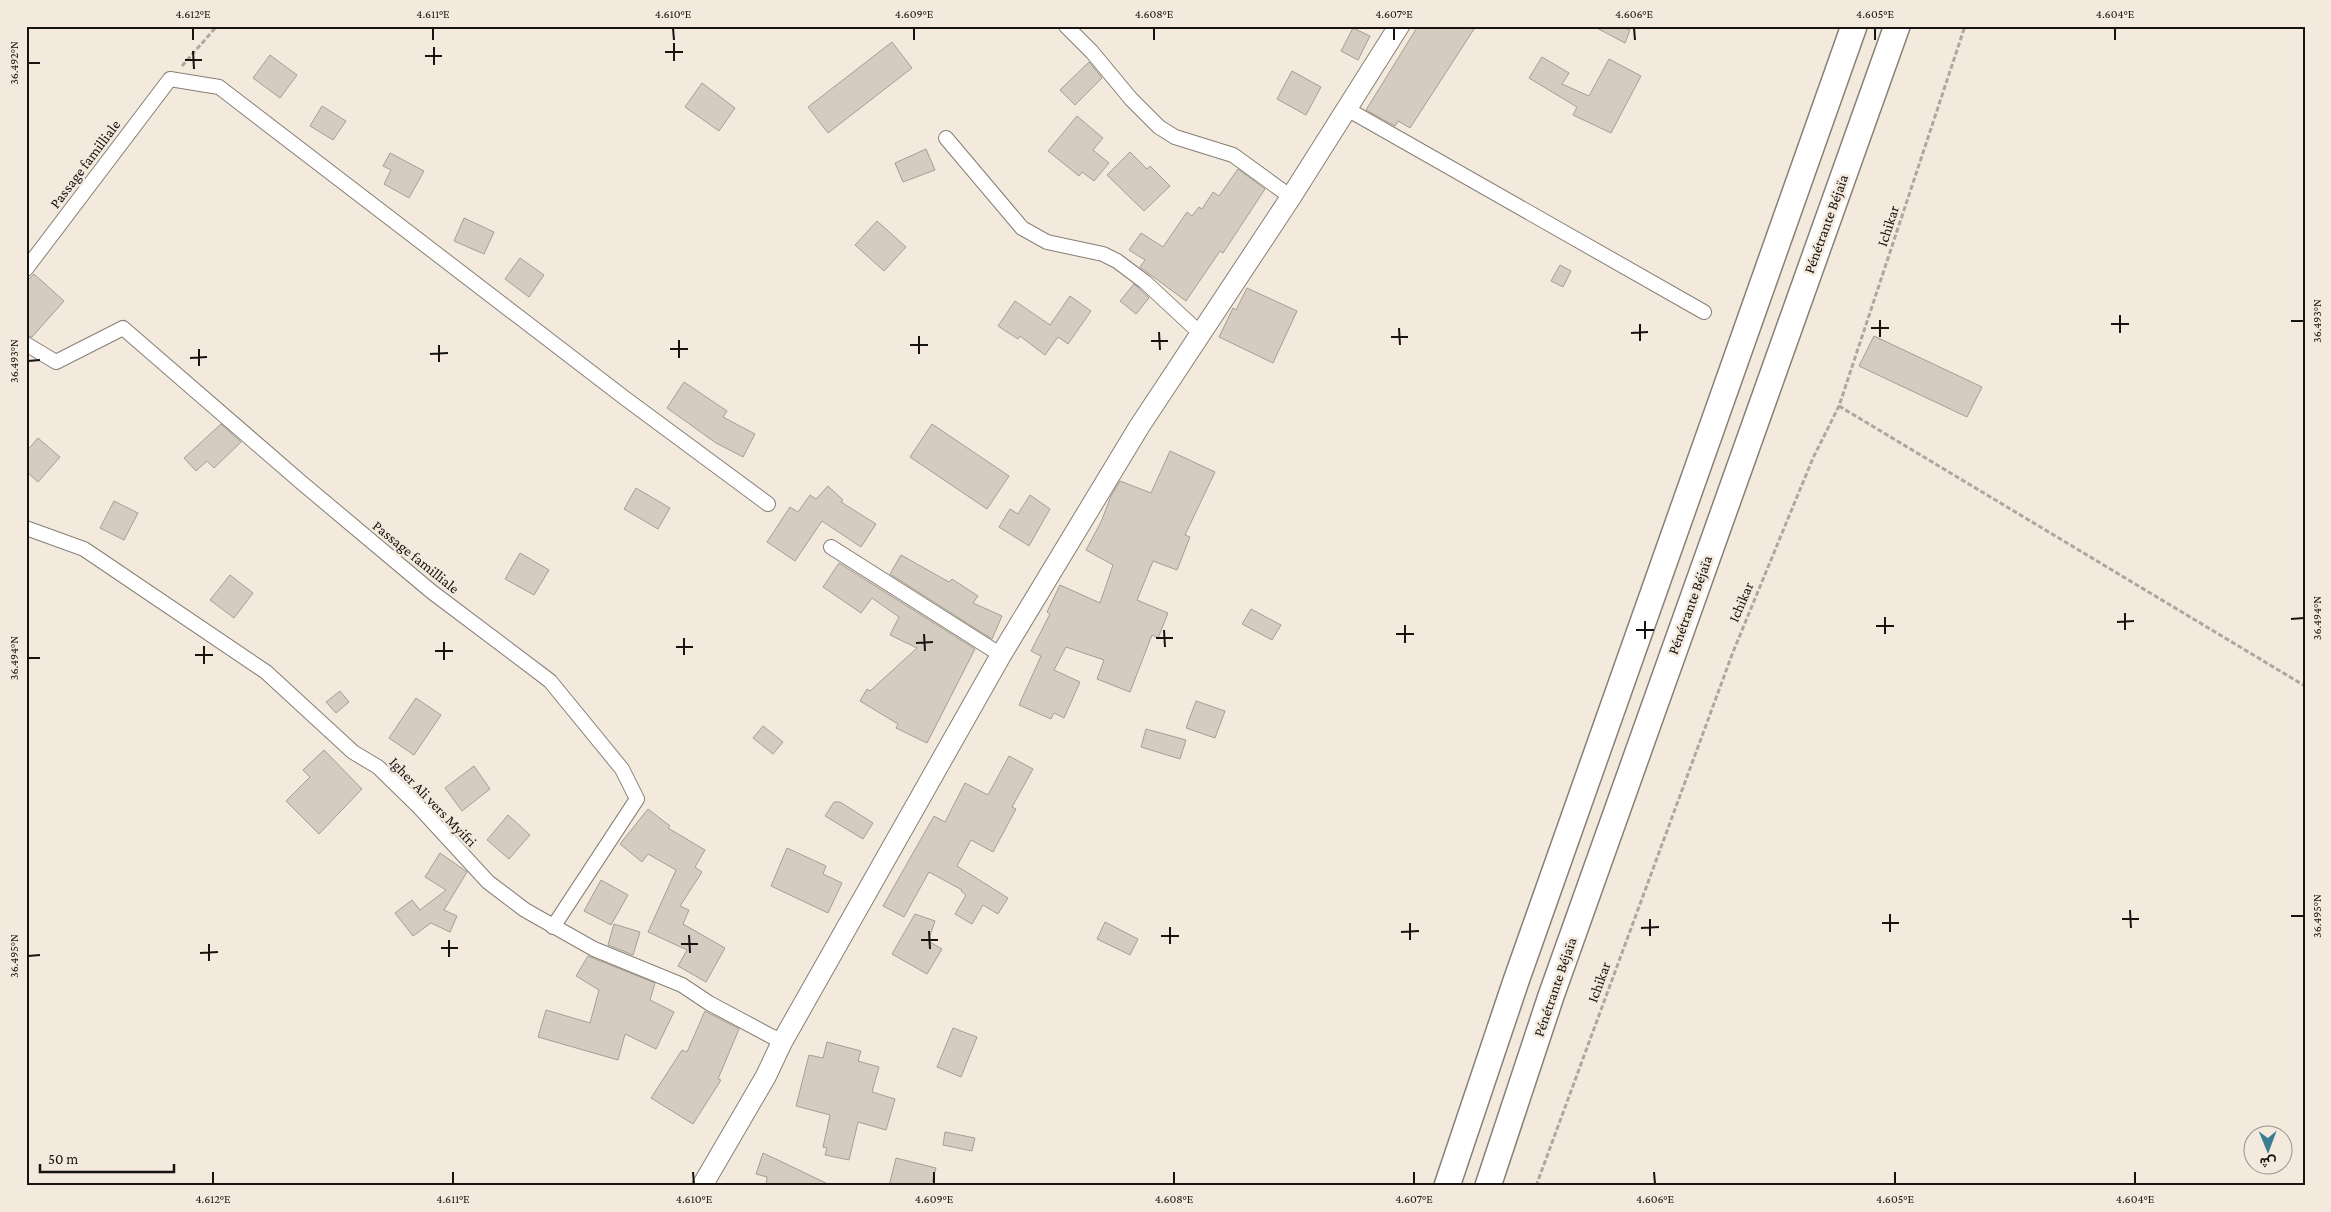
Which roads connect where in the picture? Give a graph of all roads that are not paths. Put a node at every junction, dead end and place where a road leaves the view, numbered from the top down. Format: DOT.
graph roads {
  1 [pos="1066,26"];
  2 [pos="1399,26"];
  3 [pos="1854,26"];
  4 [pos="1897,26"];
  5 [pos="1347,109"];
  6 [pos="946,138"];
  7 [pos="1291,197"];
  8 [pos="26,269"];
  9 [pos="1704,312"];
  10 [pos="1201,334"];
  11 [pos="26,344"];
  12 [pos="768,504"];
  13 [pos="26,528"];
  14 [pos="831,547"];
  15 [pos="1001,655"];
  16 [pos="553,927"];
  17 [pos="782,1042"];
  18 [pos="702,1186"];
  19 [pos="1447,1186"];
  20 [pos="1488,1186"];
  1 -- 7 [label="street"];
  2 -- 5 [label="main road"];
  3 -- 19 [label="highway"];
  4 -- 20 [label="highway, Pénétrante Béjaïa"];
  5 -- 7 [label="main road"];
  5 -- 9 [label="street"];
  6 -- 10 [label="street"];
  7 -- 10 [label="main road"];
  8 -- 12 [label="street, Passage familliale"];
  10 -- 15 [label="main road"];
  11 -- 16 [label="street, Passage familliale"];
  13 -- 16 [label="street, Igher Ali vers Myifri"];
  14 -- 15 [label="street"];
  15 -- 17 [label="main road"];
  16 -- 17 [label="street, Igher Ali vers Myifri"];
  17 -- 18 [label="main road"];
}
